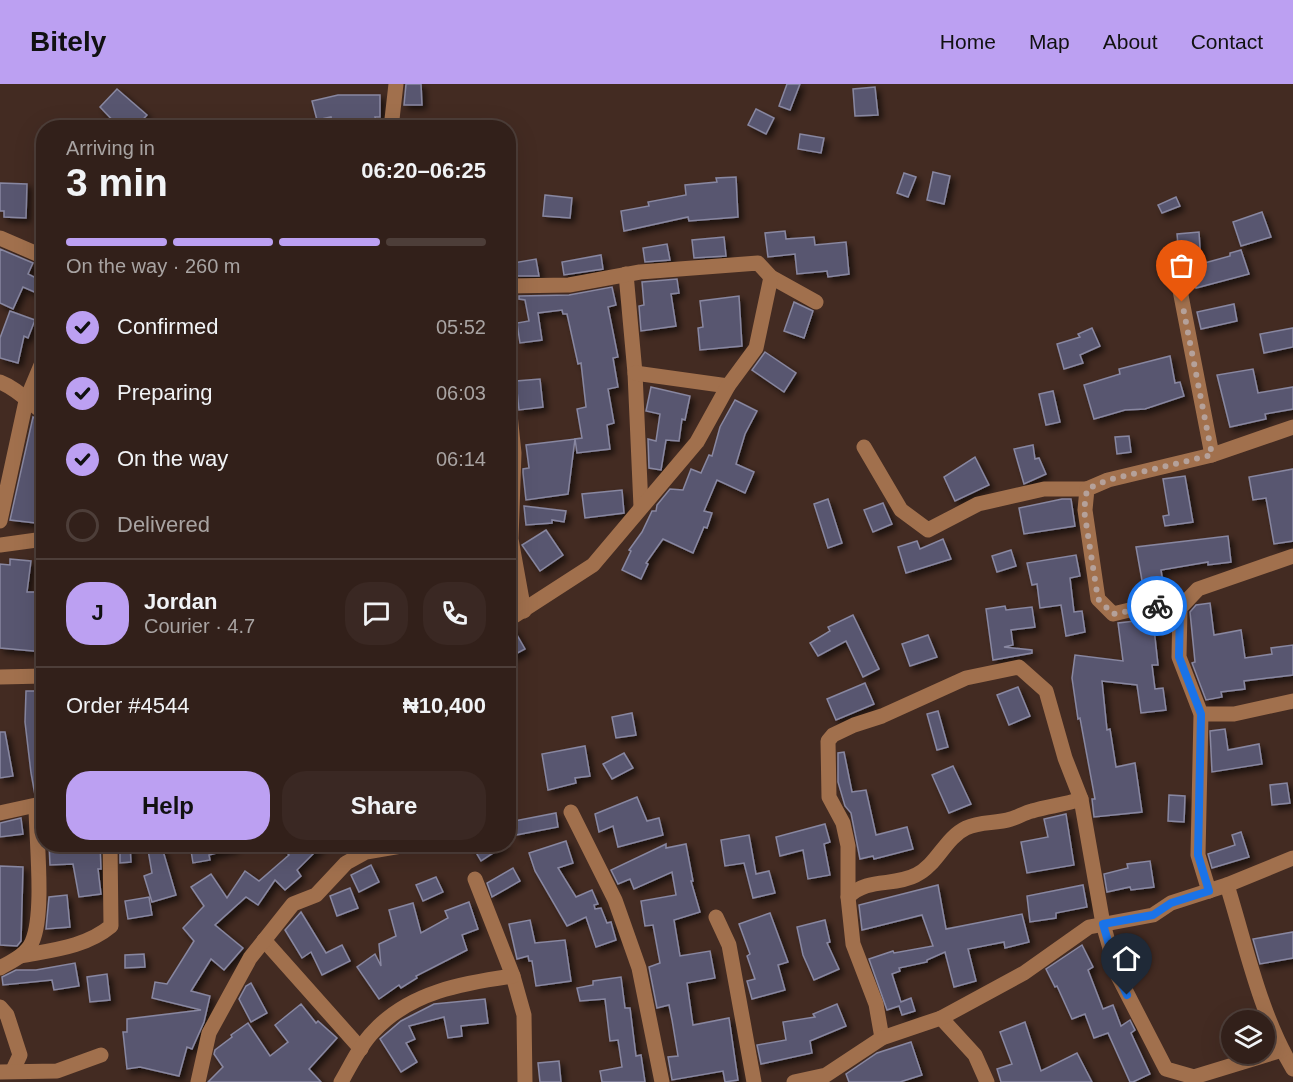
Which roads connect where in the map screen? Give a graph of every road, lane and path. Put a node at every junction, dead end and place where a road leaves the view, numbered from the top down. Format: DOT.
graph roads {
  1 [pos="396,84"];
  2 [pos="392,120"];
  3 [pos="0,238"];
  4 [pos="36,254"];
  5 [pos="626,274"];
  6 [pos="771,277"];
  7 [pos="1178,280"];
  8 [pos="516,286"];
  9 [pos="816,302"];
  10 [pos="635,373"];
  11 [pos="36,377"];
  12 [pos="0,382"];
  13 [pos="728,386"];
  14 [pos="26,401"];
  15 [pos="36,408"];
  16 [pos="1293,428"];
  17 [pos="864,447"];
  18 [pos="1212,455"];
  19 [pos="1087,489"];
  20 [pos="641,507"];
  21 [pos="0,521"];
  22 [pos="36,539"];
  23 [pos="2,541"];
  24 [pos="1293,556"];
  25 [pos="516,567"];
  26 [pos="1180,608"];
  27 [pos="524,611"];
  28 [pos="516,616"];
  29 [pos="0,676"];
  30 [pos="36,676"];
  31 [pos="1293,701"];
  32 [pos="1201,714"];
  33 [pos="1081,799"];
  34 [pos="36,806"];
  35 [pos="571,812"];
  36 [pos="0,813"];
  37 [pos="39,852"];
  38 [pos="110,852"];
  39 [pos="366,852"];
  40 [pos="1293,858"];
  41 [pos="475,879"];
  42 [pos="1227,885"];
  43 [pos="1209,891"];
  44 [pos="848,897"];
  45 [pos="716,917"];
  46 [pos="1103,924"];
  47 [pos="264,940"];
  48 [pos="21,956"];
  49 [pos="0,968"];
  50 [pos="513,976"];
  51 [pos="0,1007"];
  52 [pos="941,1018"];
  53 [pos="882,1038"];
  54 [pos="361,1049"];
  55 [pos="1282,1050"];
  56 [pos="101,1055"];
  57 [pos="1293,1069"];
  58 [pos="7,1071"];
  59 [pos="58,1076"];
  60 [pos="828,1079"];
  61 [pos="198,1082"];
  62 [pos="341,1082"];
  63 [pos="525,1082"];
  64 [pos="662,1082"];
  65 [pos="754,1082"];
  66 [pos="794,1082"];
  67 [pos="987,1082"];
  1 -- 2 [label="street"];
  3 -- 4 [label="street"];
  5 -- 6 [label="street"];
  5 -- 8 [label="street"];
  5 -- 10 [label="street"];
  6 -- 9 [label="street"];
  6 -- 13 [label="street"];
  7 -- 18 [label="street"];
  10 -- 13 [label="street"];
  10 -- 20 [label="street"];
  11 -- 14 [label="street"];
  12 -- 14 [label="street"];
  13 -- 20 [label="street"];
  14 -- 15 [label="street"];
  14 -- 21 [label="street"];
  16 -- 18 [label="street"];
  17 -- 19 [label="street"];
  18 -- 19 [label="street"];
  19 -- 26 [label="street"];
  20 -- 27 [label="street"];
  22 -- 23 [label="street"];
  24 -- 26 [label="street"];
  25 -- 27 [label="street"];
  26 -- 32 [label="street"];
  27 -- 28 [label="street"];
  29 -- 30 [label="street"];
  31 -- 32 [label="street"];
  32 -- 43 [label="street"];
  33 -- 44 [label="street"];
  33 -- 44 [label="street"];
  33 -- 46 [label="street"];
  34 -- 36 [label="street"];
  35 -- 64 [label="street"];
  37 -- 48 [label="street"];
  38 -- 48 [label="street"];
  39 -- 47 [label="street"];
  40 -- 42 [label="street"];
  41 -- 50 [label="street"];
  42 -- 43 [label="street"];
  42 -- 55 [label="street"];
  43 -- 46 [label="street"];
  44 -- 53 [label="street"];
  45 -- 65 [label="street"];
  46 -- 52 [label="street"];
  46 -- 55 [label="street"];
  47 -- 54 [label="street"];
  47 -- 61 [label="street"];
  48 -- 49 [label="street"];
  50 -- 54 [label="street"];
  50 -- 63 [label="street"];
  51 -- 58 [label="street"];
  52 -- 53 [label="street"];
  52 -- 67 [label="street"];
  53 -- 60 [label="street"];
  54 -- 62 [label="street"];
  55 -- 57 [label="street"];
  56 -- 59 [label="street"];
  58 -- 59 [label="street"];
  60 -- 66 [label="street"];
}
